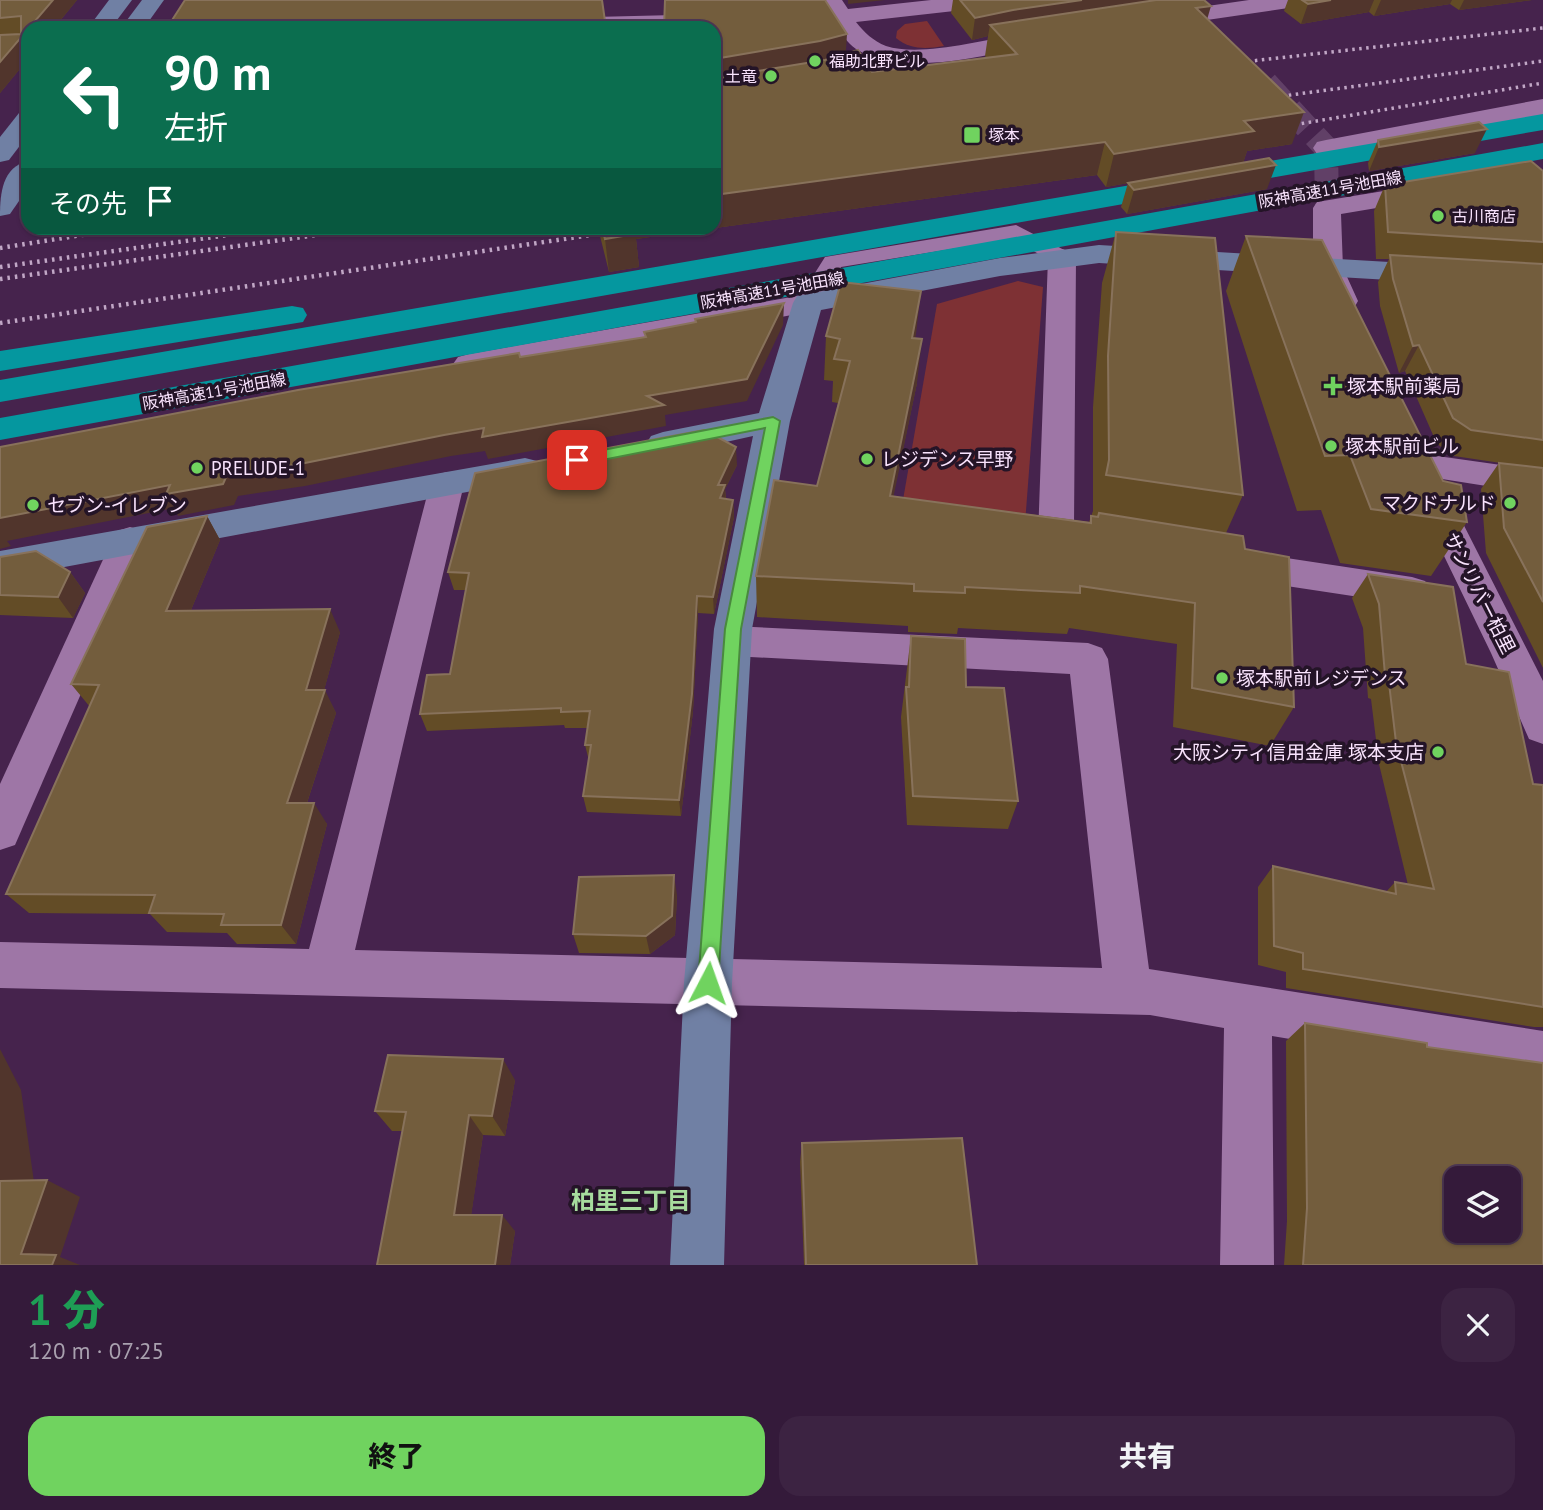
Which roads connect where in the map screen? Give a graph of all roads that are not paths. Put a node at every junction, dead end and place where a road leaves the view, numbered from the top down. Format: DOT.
graph roads {
  1 [pos="121,0"];
  2 [pos="153,0"];
  3 [pos="622,0"];
  4 [pos="989,0"];
  5 [pos="1295,0"];
  6 [pos="1196,7"];
  7 [pos="837,9"];
  8 [pos="763,20"];
  9 [pos="104,21"];
  10 [pos="137,21"];
  11 [pos="626,21"];
  12 [pos="721,21"];
  13 [pos="735,21"];
  14 [pos="1134,23"];
  15 [pos="1219,32"];
  16 [pos="1065,33"];
  17 [pos="1010,41"];
  18 [pos="904,58"];
  19 [pos="866,69"];
  20 [pos="1543,107"];
  21 [pos="1543,122"];
  22 [pos="21,127"];
  23 [pos="1326,148"];
  24 [pos="1543,151"];
  25 [pos="0,154"];
  26 [pos="1543,172"];
  27 [pos="21,179"];
  28 [pos="0,208"];
  29 [pos="1062,258"];
  30 [pos="726,266"];
  31 [pos="1328,268"];
  32 [pos="1543,280"];
  33 [pos="808,303"];
  34 [pos="1356,330"];
  35 [pos="0,361"];
  36 [pos="0,391"];
  37 [pos="773,421"];
  38 [pos="0,429"];
  39 [pos="639,449"];
  40 [pos="0,450"];
  41 [pos="556,464"];
  42 [pos="1543,483"];
  43 [pos="447,484"];
  44 [pos="130,540"];
  45 [pos="1125,547"];
  46 [pos="1208,560"];
  47 [pos="0,565"];
  48 [pos="1485,602"];
  49 [pos="733,641"];
  50 [pos="1527,656"];
  51 [pos="1543,727"];
  52 [pos="0,831"];
  53 [pos="0,965"];
  54 [pos="326,973"];
  55 [pos="708,983"];
  56 [pos="1128,992"];
  57 [pos="1248,1008"];
  58 [pos="1543,1056"];
  59 [pos="696,1265"];
  60 [pos="1247,1265"];
  1 -- 9 [label="street"];
  2 -- 10 [label="street"];
  3 -- 11 [label="street"];
  4 -- 7 [label="street"];
  4 -- 17 [label="street"];
  5 -- 6 [label="street"];
  6 -- 14 [label="street"];
  6 -- 15 [label="street"];
  7 -- 8 [label="street"];
  7 -- 18 [label="street"];
  12 -- 13 [label="street"];
  16 -- 17 [label="street"];
  17 -- 18 [label="street"];
  18 -- 19 [label="street"];
  20 -- 23 [label="street"];
  21 -- 30 [label="highway, 阪神高速11号池田線"];
  22 -- 25 [label="street"];
  24 -- 38 [label="highway, 阪神高速11号池田線"];
  26 -- 31 [label="street"];
  27 -- 28 [label="street"];
  29 -- 31 [label="street"];
  29 -- 33 [label="street"];
  29 -- 45 [label="street"];
  30 -- 35 [label="highway"];
  30 -- 36 [label="highway, 阪神高速11号池田線"];
  31 -- 32 [label="street"];
  31 -- 34 [label="street"];
  33 -- 37 [label="street"];
  33 -- 40 [label="street"];
  37 -- 39 [label="street"];
  37 -- 49 [label="street"];
  41 -- 43 [label="street"];
  42 -- 48 [label="street, サンリバー柏里"];
  43 -- 44 [label="street"];
  43 -- 54 [label="street"];
  44 -- 47 [label="street"];
  44 -- 52 [label="street"];
  46 -- 48 [label="street"];
  48 -- 50 [label="street, サンリバー柏里"];
  49 -- 55 [label="street"];
  49 -- 56 [label="street"];
  50 -- 51 [label="street, サンリバー柏里"];
  53 -- 54 [label="street"];
  54 -- 55 [label="street"];
  55 -- 56 [label="street"];
  55 -- 59 [label="street"];
  56 -- 57 [label="street"];
  57 -- 58 [label="street"];
  57 -- 60 [label="street"];
}
